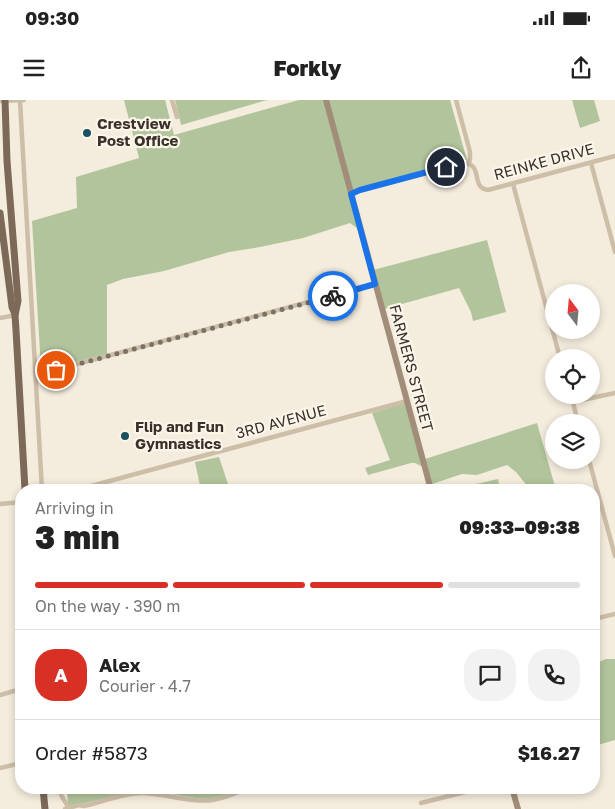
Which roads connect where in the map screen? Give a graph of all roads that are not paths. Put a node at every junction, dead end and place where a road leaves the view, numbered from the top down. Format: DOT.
graph roads {
  1 [pos="5,100"];
  2 [pos="22,100"];
  3 [pos="172,100"];
  4 [pos="326,100"];
  5 [pos="456,100"];
  6 [pos="0,101"];
  7 [pos="177,117"];
  8 [pos="615,156"];
  9 [pos="4,161"];
  10 [pos="469,163"];
  11 [pos="591,163"];
  12 [pos="513,184"];
  13 [pos="351,194"];
  14 [pos="0,213"];
  15 [pos="615,252"];
  16 [pos="375,284"];
  17 [pos="15,315"];
  18 [pos="0,318"];
  19 [pos="558,349"];
  20 [pos="36,371"];
  21 [pos="615,393"];
  22 [pos="600,396"];
  23 [pos="407,400"];
  24 [pos="591,469"];
  25 [pos="25,484"];
  26 [pos="42,484"];
  27 [pos="98,484"];
  28 [pos="429,484"];
  29 [pos="596,484"];
  30 [pos="600,501"];
  31 [pos="15,503"];
  32 [pos="0,504"];
  33 [pos="615,556"];
  34 [pos="615,614"];
  35 [pos="600,618"];
  36 [pos="15,691"];
  37 [pos="0,695"];
  38 [pos="15,764"];
  39 [pos="0,768"];
  40 [pos="44,794"];
  41 [pos="61,794"];
  42 [pos="135,794"];
  43 [pos="148,794"];
  44 [pos="234,794"];
  45 [pos="458,794"];
  46 [pos="514,794"];
  47 [pos="421,804"];
  48 [pos="83,808"];
  49 [pos="45,809"];
  50 [pos="66,809"];
  51 [pos="518,809"];
  1 -- 2 [label="street"];
  1 -- 6 [label="street"];
  1 -- 9 [label="main road"];
  2 -- 20 [label="street"];
  3 -- 7 [label="street"];
  4 -- 13 [label="street, FARMERS STREET"];
  5 -- 10 [label="street"];
  8 -- 11 [label="street, REINKE DRIVE"];
  9 -- 17 [label="main road"];
  10 -- 12 [label="street, REINKE DRIVE"];
  10 -- 13 [label="street"];
  11 -- 12 [label="street, REINKE DRIVE"];
  11 -- 15 [label="street"];
  12 -- 19 [label="street"];
  13 -- 16 [label="street, FARMERS STREET"];
  14 -- 17 [label="main road"];
  16 -- 20 [label="street"];
  16 -- 23 [label="street, FARMERS STREET"];
  17 -- 18 [label="street"];
  17 -- 25 [label="main road"];
  20 -- 26 [label="street"];
  21 -- 22 [label="street"];
  23 -- 27 [label="street, 3RD AVENUE"];
  23 -- 28 [label="street, FARMERS STREET"];
  24 -- 29 [label="street"];
  30 -- 33 [label="street"];
  31 -- 32 [label="street"];
  34 -- 35 [label="street"];
  36 -- 37 [label="street"];
  38 -- 39 [label="street"];
  40 -- 49 [label="main road"];
  41 -- 50 [label="street"];
  42 -- 48 [label="street"];
  43 -- 44 [label="street"];
  45 -- 47 [label="street"];
  46 -- 51 [label="street"];
  48 -- 50 [label="street"];
}
